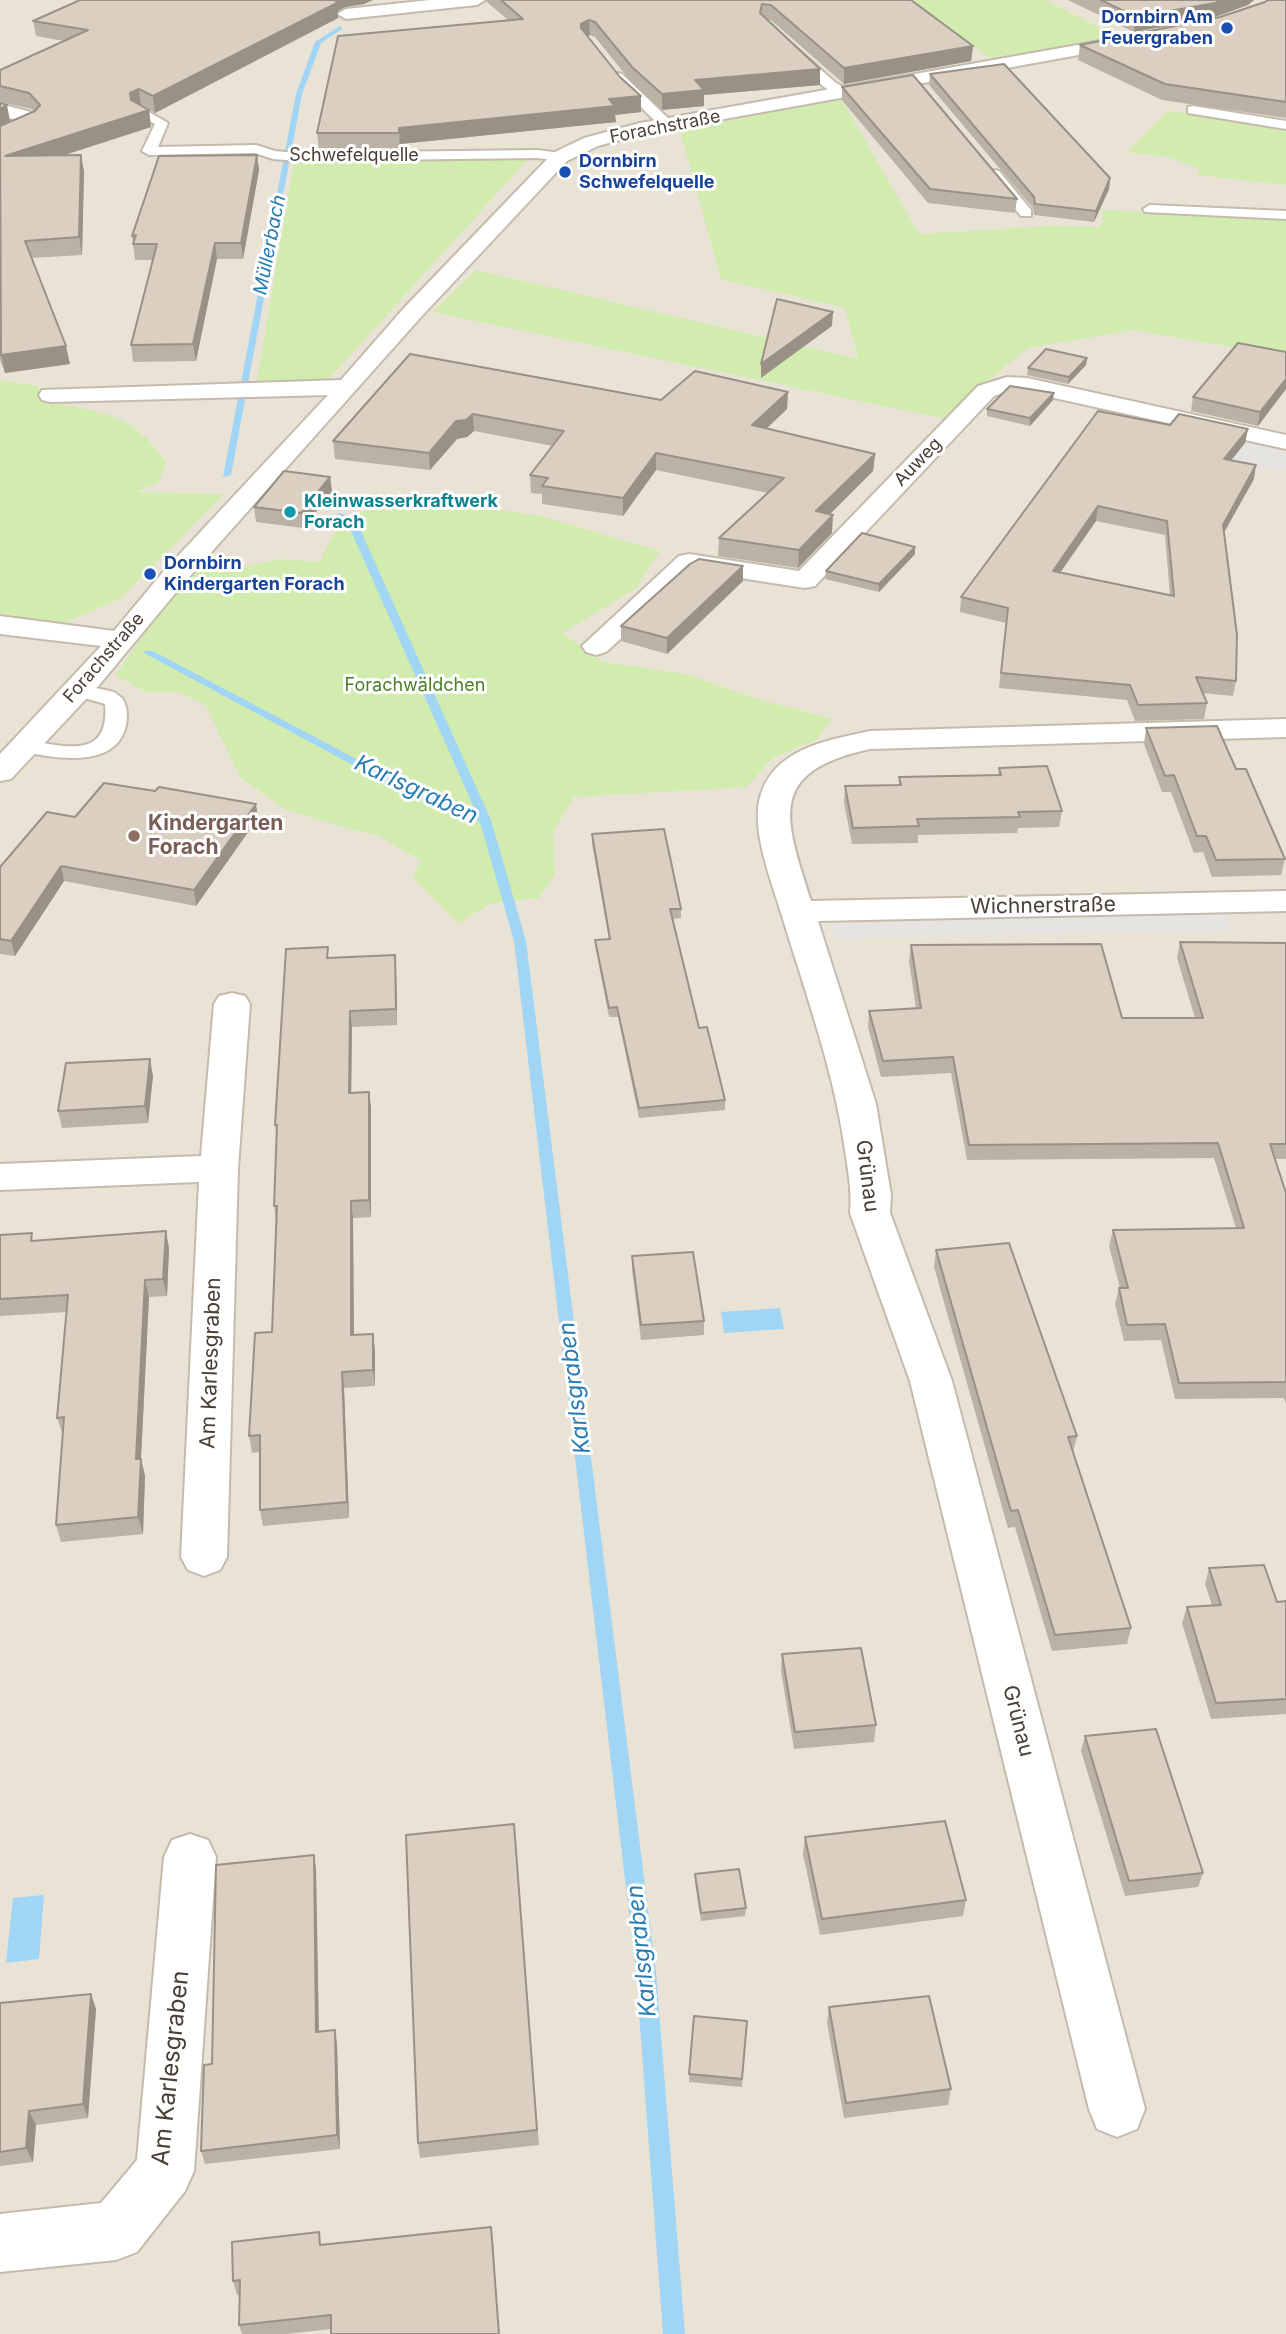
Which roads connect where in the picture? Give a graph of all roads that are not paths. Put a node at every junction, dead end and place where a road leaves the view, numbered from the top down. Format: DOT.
graph roads {
  1 [pos="477,0"];
  2 [pos="341,8"];
  3 [pos="780,37"];
  4 [pos="1147,38"];
  5 [pos="607,64"];
  6 [pos="845,93"];
  7 [pos="0,110"];
  8 [pos="1193,110"];
  9 [pos="140,111"];
  10 [pos="667,125"];
  11 [pos="1286,125"];
  12 [pos="0,136"];
  13 [pos="561,157"];
  14 [pos="985,164"];
  15 [pos="1150,209"];
  16 [pos="1026,213"];
  17 [pos="1286,215"];
  18 [pos="348,387"];
  19 [pos="51,395"];
  20 [pos="1286,442"];
  21 [pos="0,625"];
  22 [pos="120,640"];
  23 [pos="596,646"];
  24 [pos="78,690"];
  25 [pos="1286,728"];
  26 [pos="25,746"];
  27 [pos="0,772"];
  28 [pos="1286,901"];
  29 [pos="799,911"];
  30 [pos="232,1004"];
  31 [pos="219,1168"];
  32 [pos="0,1177"];
  33 [pos="204,1557"];
  34 [pos="190,1857"];
  35 [pos="1116,2109"];
  36 [pos="0,2244"];
  1 -- 2 [label="street"];
  3 -- 6 [label="lane"];
  4 -- 6 [label="street, Forachstraße"];
  5 -- 10 [label="lane"];
  6 -- 10 [label="street, Forachstraße"];
  7 -- 12 [label="street"];
  8 -- 11 [label="lane"];
  9 -- 13 [label="lane, Schwefelquelle"];
  10 -- 13 [label="street, Forachstraße"];
  13 -- 18 [label="street, Forachstraße"];
  14 -- 16 [label="lane"];
  15 -- 17 [label="lane"];
  18 -- 19 [label="street"];
  18 -- 22 [label="street, Forachstraße"];
  20 -- 23 [label="street, Auweg"];
  21 -- 22 [label="street"];
  22 -- 24 [label="street, Forachstraße"];
  24 -- 26 [label="street, Forachstraße"];
  24 -- 26 [label="lane"];
  25 -- 29 [label="street, Grünau"];
  26 -- 27 [label="street, Forachstraße"];
  28 -- 29 [label="street, Wichnerstraße"];
  29 -- 35 [label="street, Grünau"];
  30 -- 31 [label="street, Am Karlesgraben"];
  31 -- 32 [label="street"];
  31 -- 33 [label="street, Am Karlesgraben"];
  34 -- 36 [label="street, Am Karlesgraben"];
}
